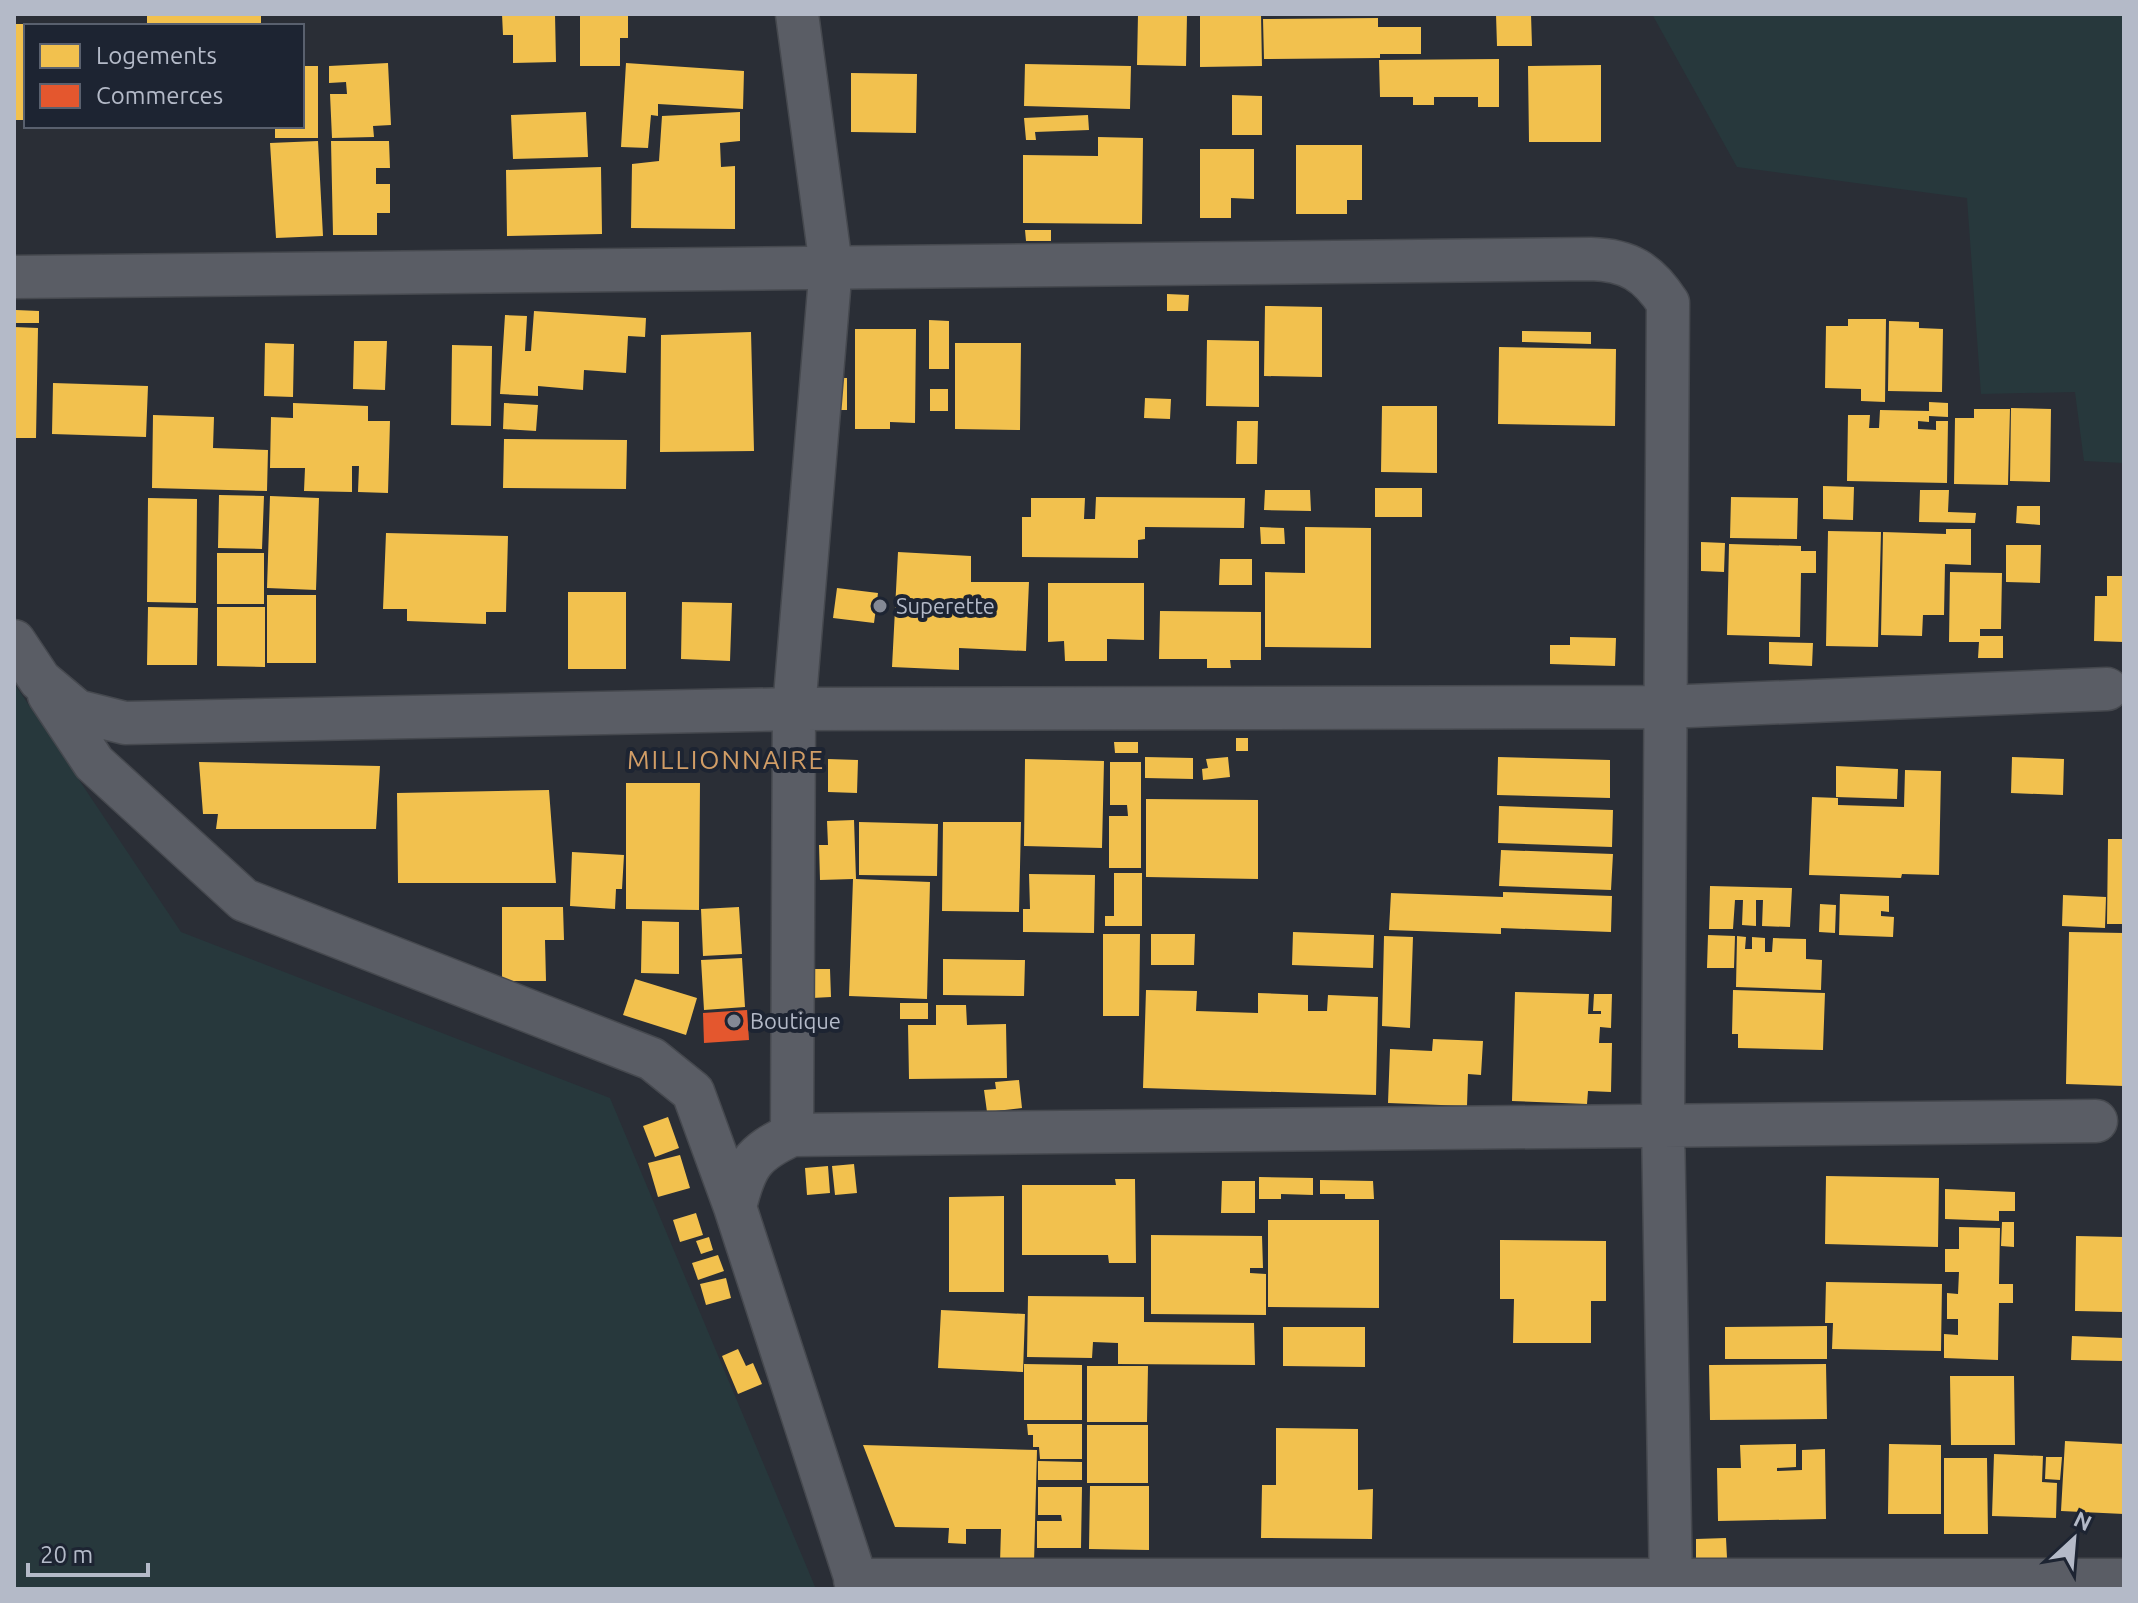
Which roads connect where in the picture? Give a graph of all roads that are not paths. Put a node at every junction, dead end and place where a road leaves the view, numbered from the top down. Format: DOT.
graph roads {
  1 [pos="797,14"];
  2 [pos="831,266"];
  3 [pos="14,277"];
  4 [pos="14,641"];
  5 [pos="40,680"];
  6 [pos="2107,689"];
  7 [pos="1665,707"];
  8 [pos="794,709"];
  9 [pos="2096,1121"];
  10 [pos="1663,1125"];
  11 [pos="792,1135"];
  12 [pos="735,1207"];
  13 [pos="2124,1580"];
  14 [pos="857,1584"];
  15 [pos="1671,1584"];
  1 -- 2 [label="street"];
  2 -- 3 [label="street"];
  2 -- 7 [label="street"];
  2 -- 8 [label="street"];
  4 -- 5 [label="street"];
  5 -- 8 [label="street"];
  5 -- 12 [label="street"];
  6 -- 7 [label="street"];
  7 -- 8 [label="street"];
  7 -- 10 [label="street"];
  8 -- 11 [label="street"];
  9 -- 10 [label="street"];
  10 -- 11 [label="street"];
  10 -- 15 [label="street"];
  11 -- 12 [label="street"];
  12 -- 14 [label="street"];
  13 -- 15 [label="street"];
  14 -- 15 [label="street"];
}
